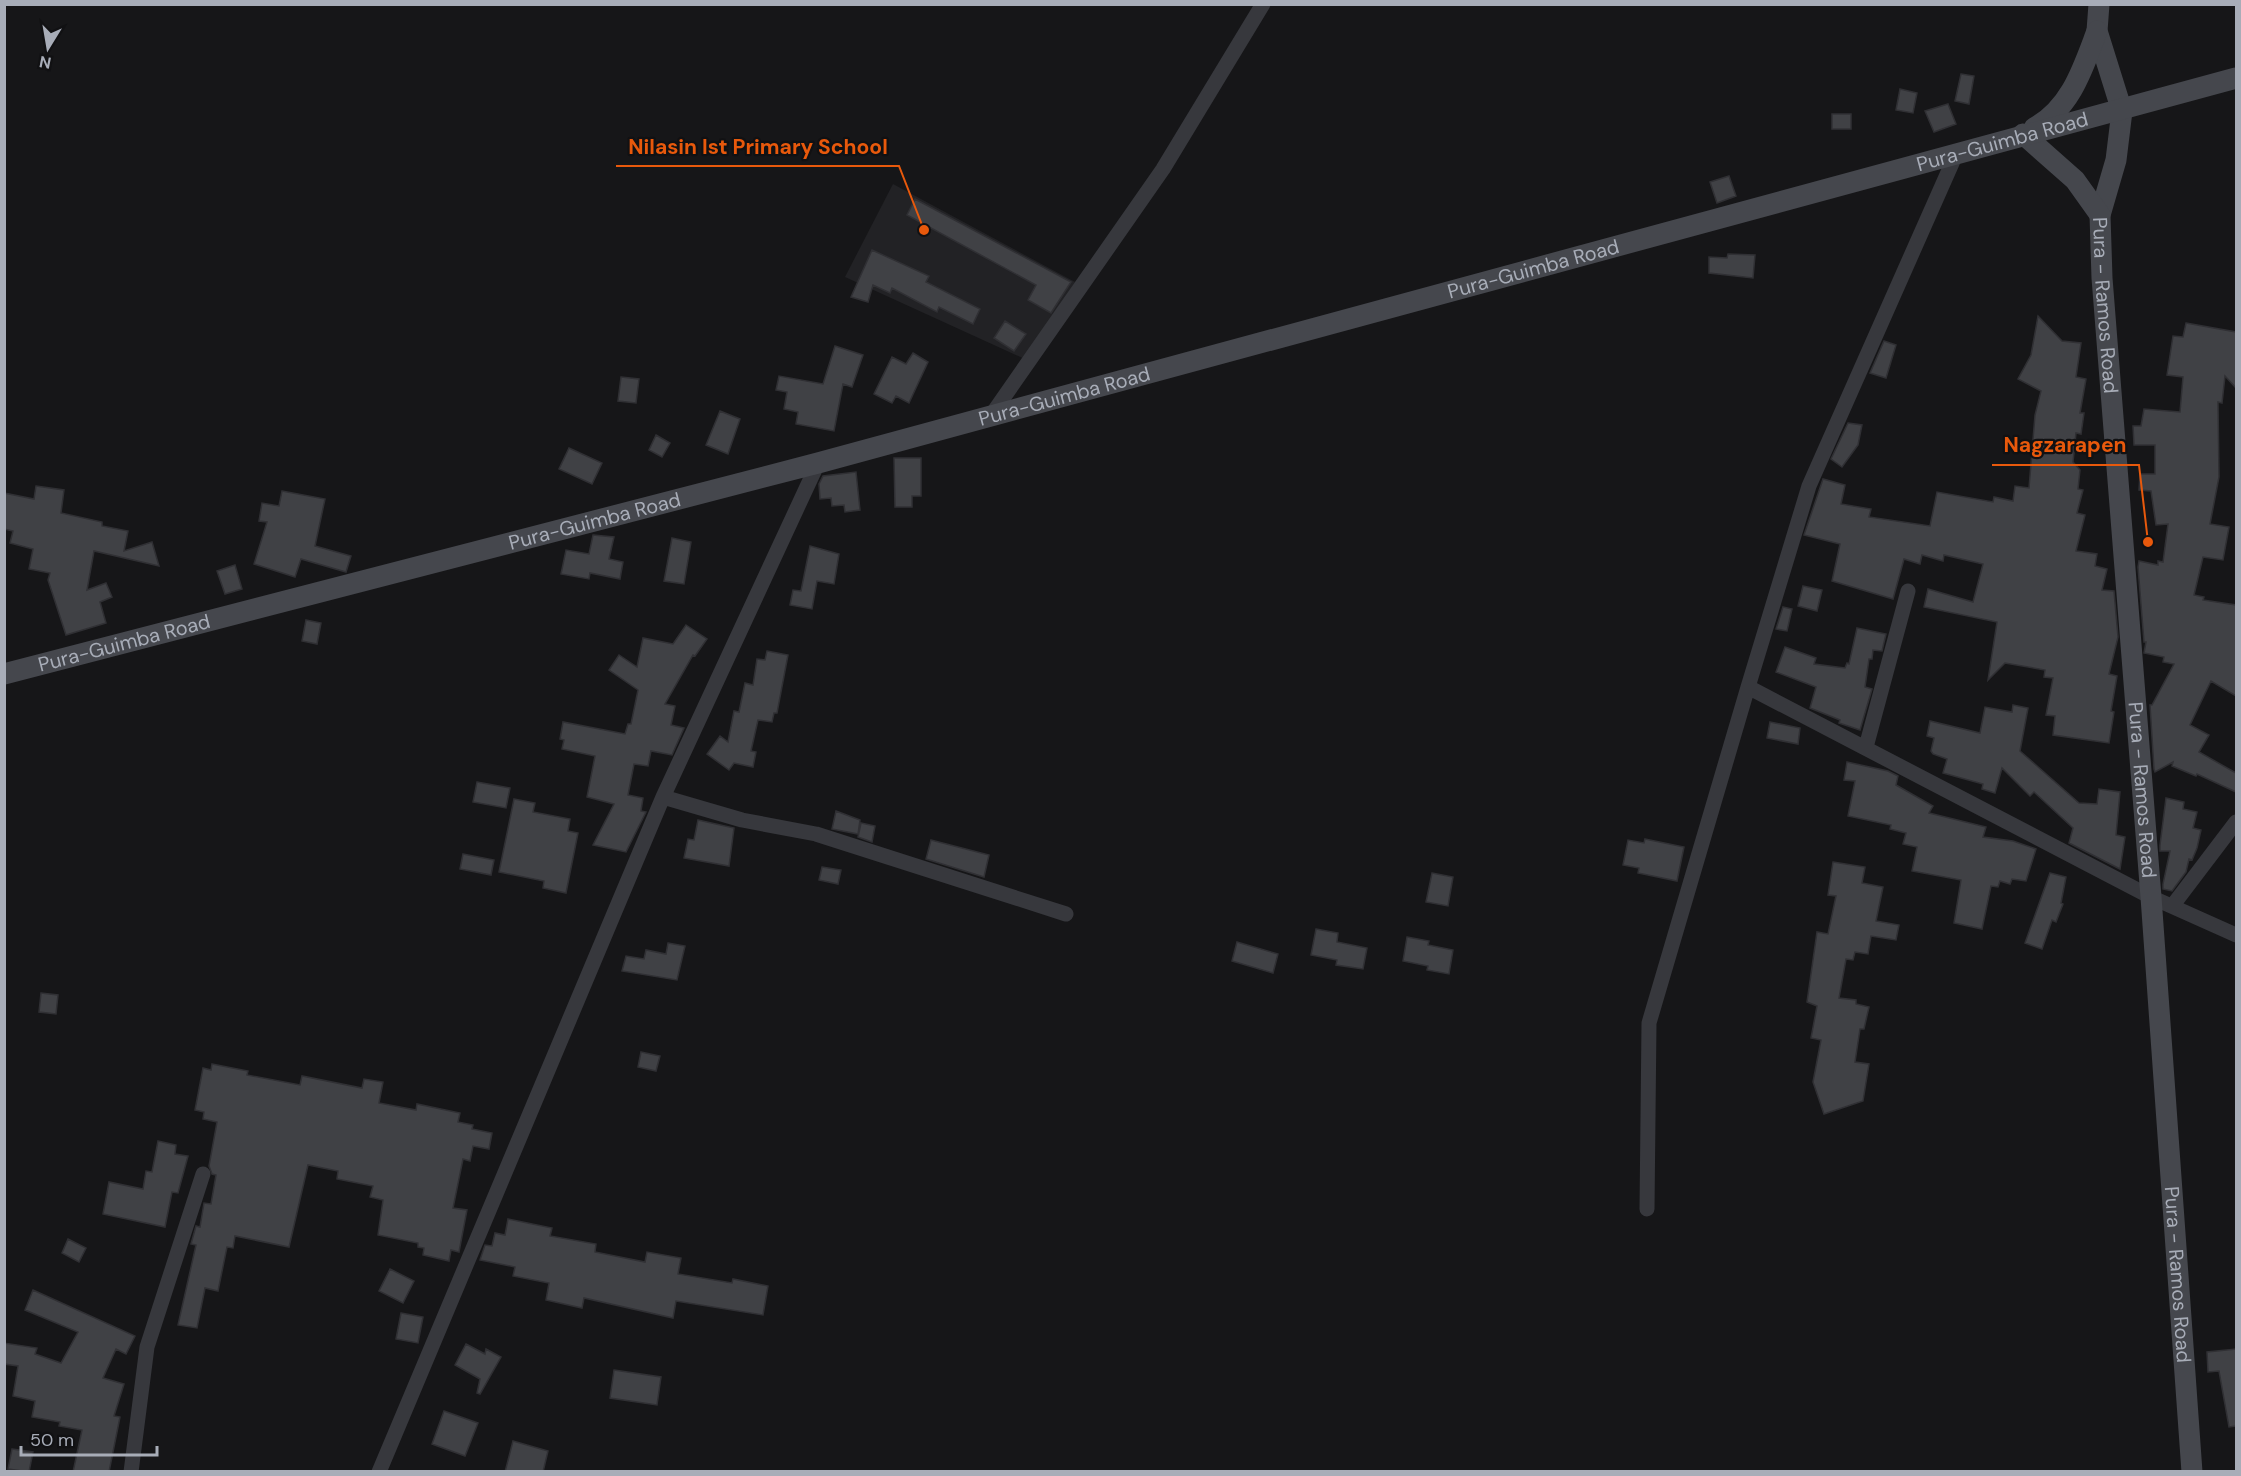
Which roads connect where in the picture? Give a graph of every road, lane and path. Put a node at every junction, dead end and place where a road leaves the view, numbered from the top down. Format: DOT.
graph roads {
  1 [pos="1263,4"];
  2 [pos="2099,4"];
  3 [pos="2097,30"];
  4 [pos="2236,78"];
  5 [pos="2122,111"];
  6 [pos="2023,134"];
  7 [pos="1957,152"];
  8 [pos="2100,214"];
  9 [pos="990,417"];
  10 [pos="819,463"];
  11 [pos="1908,591"];
  12 [pos="4,674"];
  13 [pos="1748,687"];
  14 [pos="1866,747"];
  15 [pos="663,797"];
  16 [pos="2236,822"];
  17 [pos="2151,897"];
  18 [pos="2173,905"];
  19 [pos="1066,914"];
  20 [pos="2236,935"];
  21 [pos="203,1174"];
  22 [pos="1647,1209"];
  23 [pos="131,1472"];
  24 [pos="379,1472"];
  25 [pos="2192,1472"];
  1 -- 9 [label="street"];
  2 -- 3 [label="main road"];
  3 -- 5 [label="main road"];
  3 -- 6 [label="main road"];
  4 -- 5 [label="main road, Pura-Guimba Road"];
  5 -- 6 [label="main road, Pura-Guimba Road"];
  5 -- 8 [label="main road, Pura - Ramos Road"];
  6 -- 7 [label="main road, Pura-Guimba Road"];
  6 -- 8 [label="main road"];
  7 -- 9 [label="main road, Pura-Guimba Road"];
  7 -- 13 [label="street"];
  8 -- 17 [label="main road, Pura - Ramos Road"];
  9 -- 10 [label="main road, Pura-Guimba Road"];
  10 -- 12 [label="main road, Pura-Guimba Road"];
  10 -- 15 [label="street"];
  11 -- 14 [label="street"];
  13 -- 14 [label="street"];
  13 -- 22 [label="street"];
  14 -- 17 [label="street"];
  15 -- 19 [label="street"];
  15 -- 24 [label="street"];
  16 -- 18 [label="street"];
  17 -- 18 [label="street"];
  17 -- 25 [label="main road, Pura - Ramos Road"];
  18 -- 20 [label="street"];
  21 -- 23 [label="street"];
}
